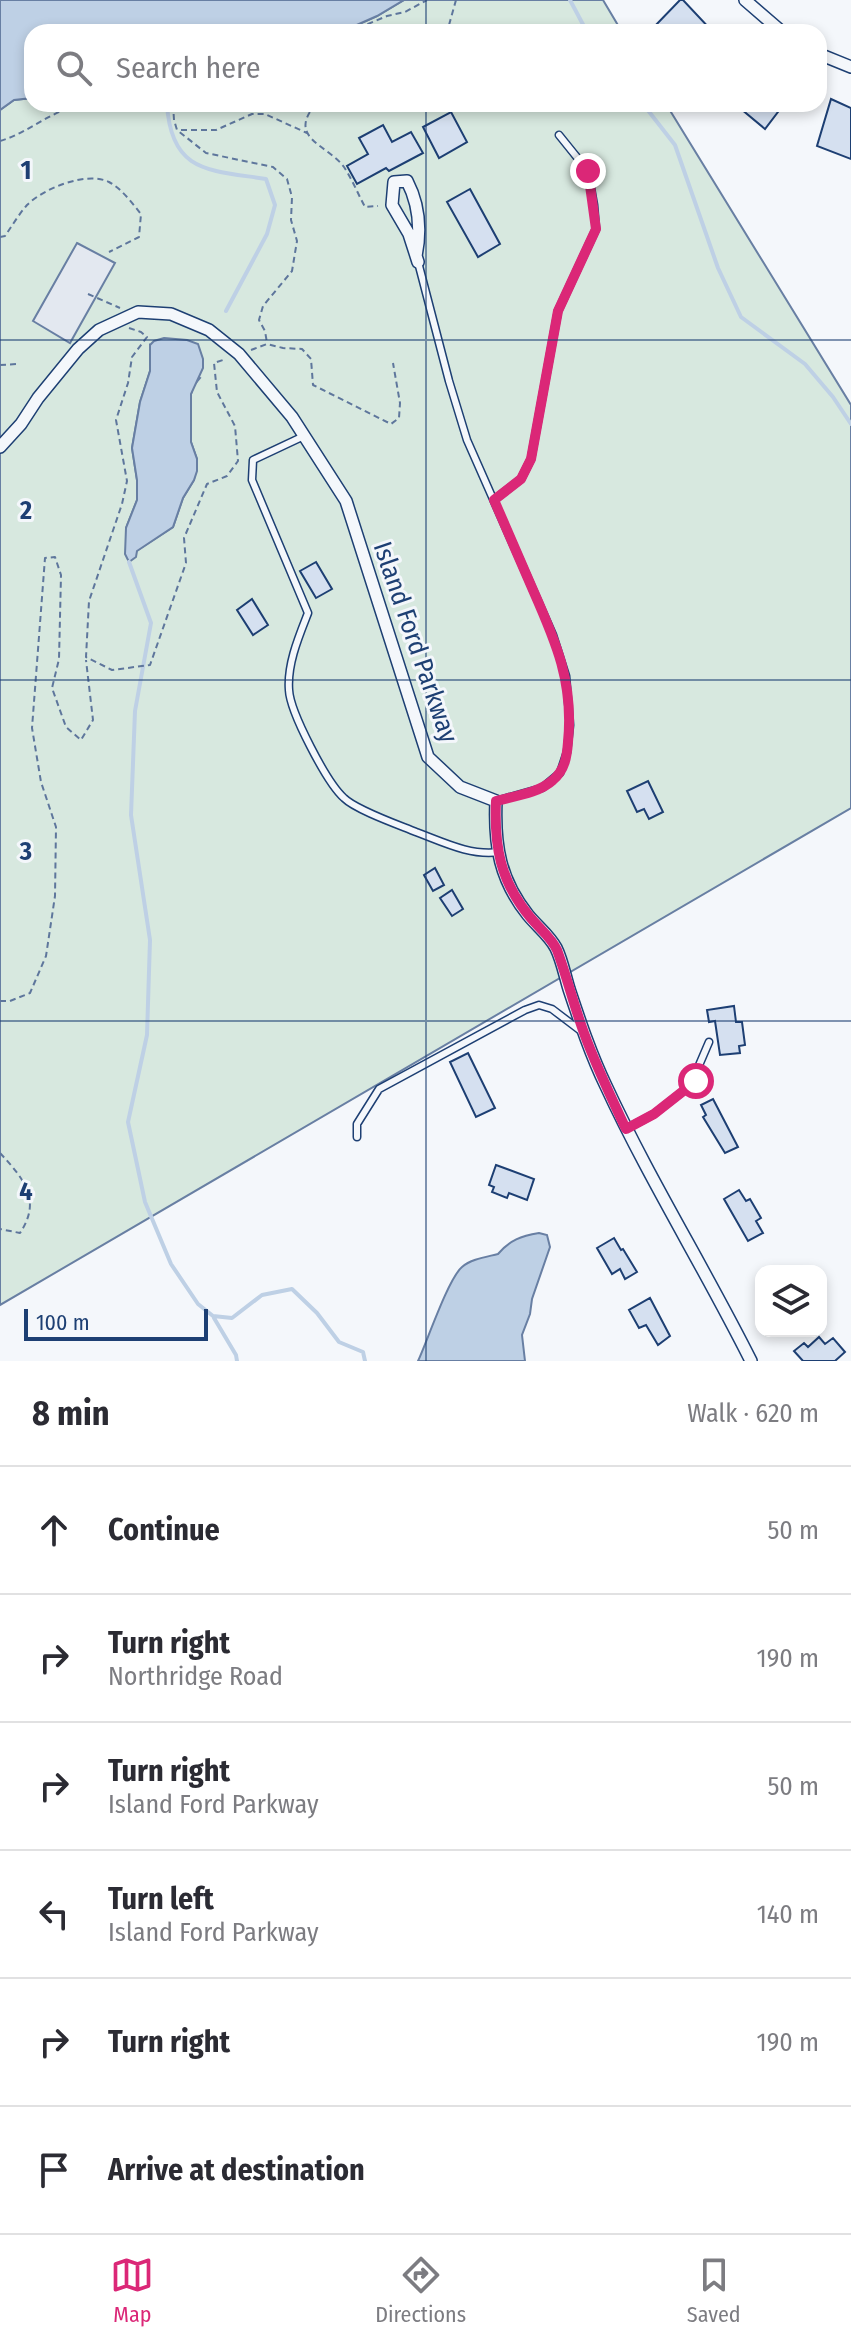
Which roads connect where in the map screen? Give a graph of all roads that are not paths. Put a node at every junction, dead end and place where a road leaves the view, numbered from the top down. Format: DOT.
graph roads {
  1 [pos="745,0"];
  2 [pos="770,24"];
  3 [pos="827,57"];
  4 [pos="851,67"];
  5 [pos="559,135"];
  6 [pos="417,259"];
  7 [pos="304,436"];
  8 [pos="0,447"];
  9 [pos="494,500"];
  10 [pos="496,801"];
  11 [pos="499,852"];
  12 [pos="584,1033"];
  13 [pos="709,1042"];
  14 [pos="626,1129"];
  15 [pos="357,1137"];
  16 [pos="751,1361"];
  1 -- 2 [label="street"];
  3 -- 4 [label="street"];
  5 -- 9 [label="lane"];
  6 -- 6 [label="street"];
  6 -- 9 [label="lane"];
  7 -- 8 [label="street, Island Ford Parkway"];
  7 -- 10 [label="street, Island Ford Parkway"];
  7 -- 11 [label="lane"];
  9 -- 10 [label="lane"];
  10 -- 11 [label="street"];
  11 -- 12 [label="street"];
  12 -- 14 [label="street"];
  12 -- 15 [label="lane"];
  13 -- 14 [label="lane"];
  14 -- 16 [label="street"];
}
